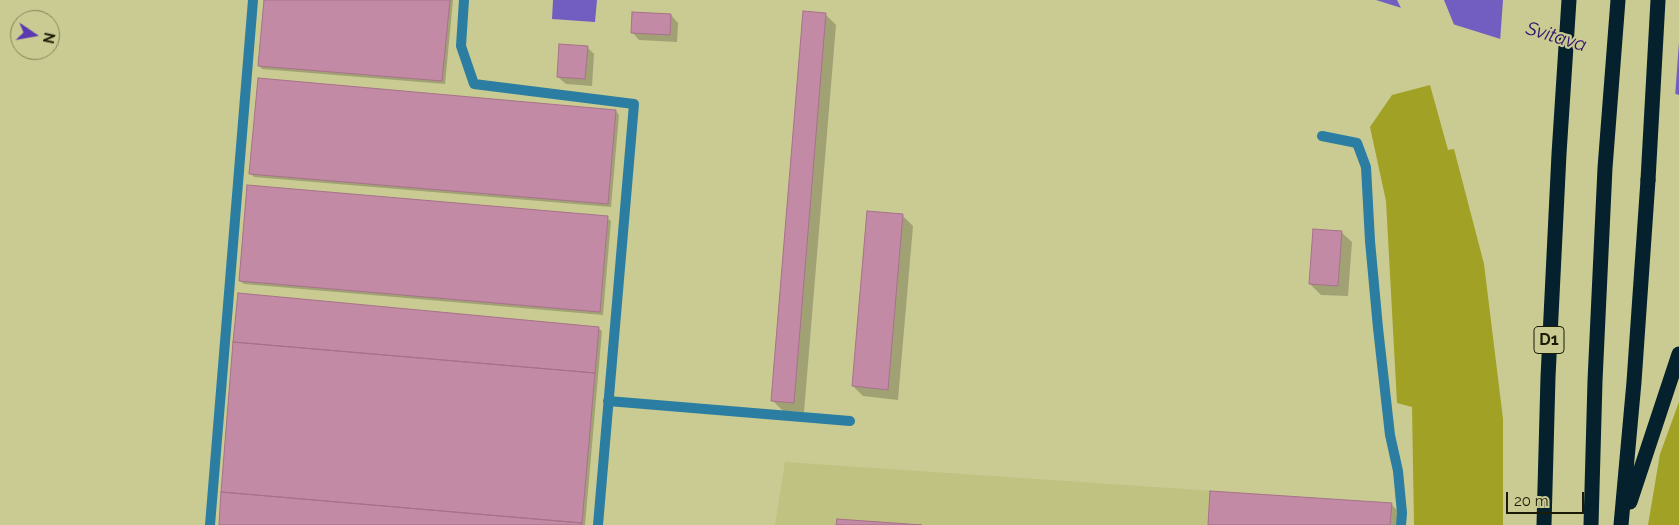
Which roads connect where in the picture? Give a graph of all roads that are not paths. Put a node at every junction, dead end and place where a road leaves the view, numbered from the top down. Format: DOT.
graph roads {
  1 [pos="253,0"];
  2 [pos="464,0"];
  3 [pos="1569,0"];
  4 [pos="1618,0"];
  5 [pos="1658,0"];
  6 [pos="1322,136"];
  7 [pos="1679,354"];
  8 [pos="608,401"];
  9 [pos="850,421"];
  10 [pos="210,525"];
  11 [pos="598,525"];
  12 [pos="1401,525"];
  13 [pos="1544,525"];
  14 [pos="1591,525"];
  15 [pos="1622,525"];
  1 -- 10 [label="lane"];
  2 -- 8 [label="lane"];
  3 -- 13 [label="highway, D1"];
  4 -- 14 [label="highway"];
  5 -- 15 [label="highway, bridge"];
  6 -- 12 [label="lane"];
  7 -- 15 [label="highway"];
  8 -- 9 [label="lane"];
  8 -- 11 [label="lane"];
}
